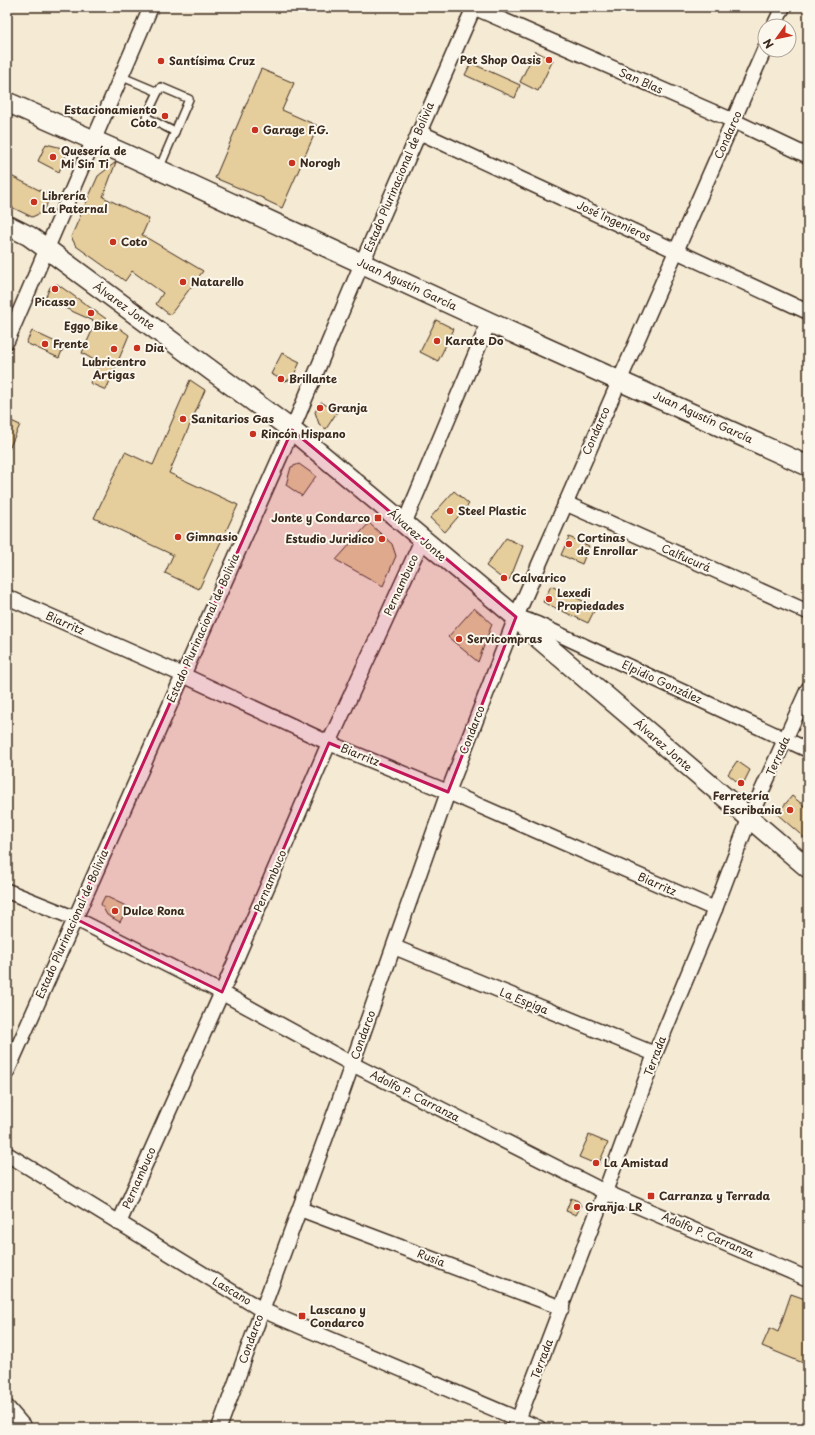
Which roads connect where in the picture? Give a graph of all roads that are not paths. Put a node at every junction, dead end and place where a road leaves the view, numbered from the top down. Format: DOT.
graph roads {
  1 [pos="151,7"];
  2 [pos="474,7"];
  3 [pos="783,7"];
  4 [pos="778,18"];
  5 [pos="761,58"];
  6 [pos="120,76"];
  7 [pos="158,92"];
  8 [pos="7,102"];
  9 [pos="734,121"];
  10 [pos="175,132"];
  11 [pos="418,132"];
  12 [pos="93,139"];
  13 [pos="808,156"];
  14 [pos="159,170"];
  15 [pos="7,225"];
  16 [pos="47,249"];
  17 [pos="676,250"];
  18 [pos="362,263"];
  19 [pos="808,312"];
  20 [pos="489,322"];
  21 [pos="7,341"];
  22 [pos="619,379"];
  23 [pos="292,430"];
  24 [pos="808,466"];
  25 [pos="565,503"];
  26 [pos="404,524"];
  27 [pos="422,540"];
  28 [pos="7,597"];
  29 [pos="808,612"];
  30 [pos="516,617"];
  31 [pos="183,675"];
  32 [pos="808,689"];
  33 [pos="786,739"];
  34 [pos="329,743"];
  35 [pos="808,750"];
  36 [pos="448,792"];
  37 [pos="749,819"];
  38 [pos="808,868"];
  39 [pos="7,891"];
  40 [pos="715,910"];
  41 [pos="74,918"];
  42 [pos="394,947"];
  43 [pos="222,992"];
  44 [pos="654,1054"];
  45 [pos="352,1064"];
  46 [pos="7,1072"];
  47 [pos="7,1154"];
  48 [pos="605,1192"];
  49 [pos="300,1209"];
  50 [pos="120,1223"];
  51 [pos="808,1279"];
  52 [pos="562,1308"];
  53 [pos="262,1310"];
  54 [pos="7,1407"];
  55 [pos="517,1424"];
  56 [pos="25,1428"];
  57 [pos="219,1428"];
  58 [pos="539,1428"];
  1 -- 6 [label="street"];
  2 -- 9 [label="street, San Blas"];
  2 -- 11 [label="street, Estado Plurinacional de Bolivia"];
  3 -- 4 [label="street"];
  5 -- 9 [label="street, Condarco"];
  6 -- 7 [label="lane"];
  6 -- 12 [label="street"];
  7 -- 10 [label="lane"];
  7 -- 10 [label="lane"];
  8 -- 12 [label="street, Juan Agustín García"];
  9 -- 13 [label="street, San Blas"];
  9 -- 17 [label="street, Condarco"];
  10 -- 14 [label="lane"];
  11 -- 17 [label="street, José Ingenieros"];
  11 -- 18 [label="street, Estado Plurinacional de Bolivia"];
  12 -- 14 [label="street, Juan Agustín García"];
  12 -- 16 [label="street"];
  14 -- 18 [label="street, Juan Agustín García"];
  15 -- 16 [label="street, Álvarez Jonte"];
  16 -- 21 [label="street"];
  16 -- 23 [label="street, Álvarez Jonte"];
  17 -- 19 [label="street, José Ingenieros"];
  17 -- 22 [label="street, Condarco"];
  18 -- 20 [label="street, Juan Agustín García"];
  18 -- 23 [label="street, Estado Plurinacional de Bolivia"];
  20 -- 22 [label="street, Juan Agustín García"];
  20 -- 26 [label="street"];
  22 -- 24 [label="street, Juan Agustín García"];
  22 -- 25 [label="street, Condarco"];
  23 -- 26 [label="street, Álvarez Jonte"];
  23 -- 31 [label="street, Estado Plurinacional de Bolivia"];
  25 -- 29 [label="street, Calfucurá"];
  25 -- 30 [label="street, Condarco"];
  26 -- 27 [label="street, Álvarez Jonte"];
  27 -- 30 [label="street, Álvarez Jonte"];
  27 -- 34 [label="street, Pernambuco"];
  28 -- 31 [label="street, Biarritz"];
  30 -- 33 [label="street, Elpidio González"];
  30 -- 36 [label="street, Condarco"];
  30 -- 37 [label="street, Álvarez Jonte"];
  31 -- 34 [label="street, Biarritz"];
  31 -- 41 [label="street, Estado Plurinacional de Bolivia"];
  32 -- 33 [label="street, Terrada"];
  33 -- 35 [label="street, Elpidio González"];
  33 -- 37 [label="street, Terrada"];
  34 -- 36 [label="street, Biarritz"];
  34 -- 43 [label="street, Pernambuco"];
  36 -- 40 [label="street, Biarritz"];
  36 -- 42 [label="street, Condarco"];
  37 -- 38 [label="street, Álvarez Jonte"];
  37 -- 40 [label="street, Terrada"];
  39 -- 41 [label="street, Adolfo P. Carranza"];
  40 -- 44 [label="street, Terrada"];
  41 -- 43 [label="street, Adolfo P. Carranza"];
  41 -- 46 [label="street, Estado Plurinacional de Bolivia"];
  42 -- 44 [label="street, La Espiga"];
  42 -- 45 [label="street, Condarco"];
  43 -- 45 [label="street, Adolfo P. Carranza"];
  43 -- 50 [label="street, Pernambuco"];
  44 -- 48 [label="street, Terrada"];
  45 -- 48 [label="street, Adolfo P. Carranza"];
  45 -- 49 [label="street, Condarco"];
  47 -- 50 [label="street, Lascano"];
  48 -- 51 [label="street, Adolfo P. Carranza"];
  48 -- 52 [label="street, Terrada"];
  49 -- 52 [label="street, Rusia"];
  49 -- 53 [label="street, Condarco"];
  50 -- 53 [label="street, Lascano"];
  52 -- 55 [label="street, Terrada"];
  53 -- 55 [label="street, Lascano"];
  53 -- 57 [label="street, Condarco"];
  54 -- 56 [label="street"];
  55 -- 58 [label="street, Lascano"];
}
